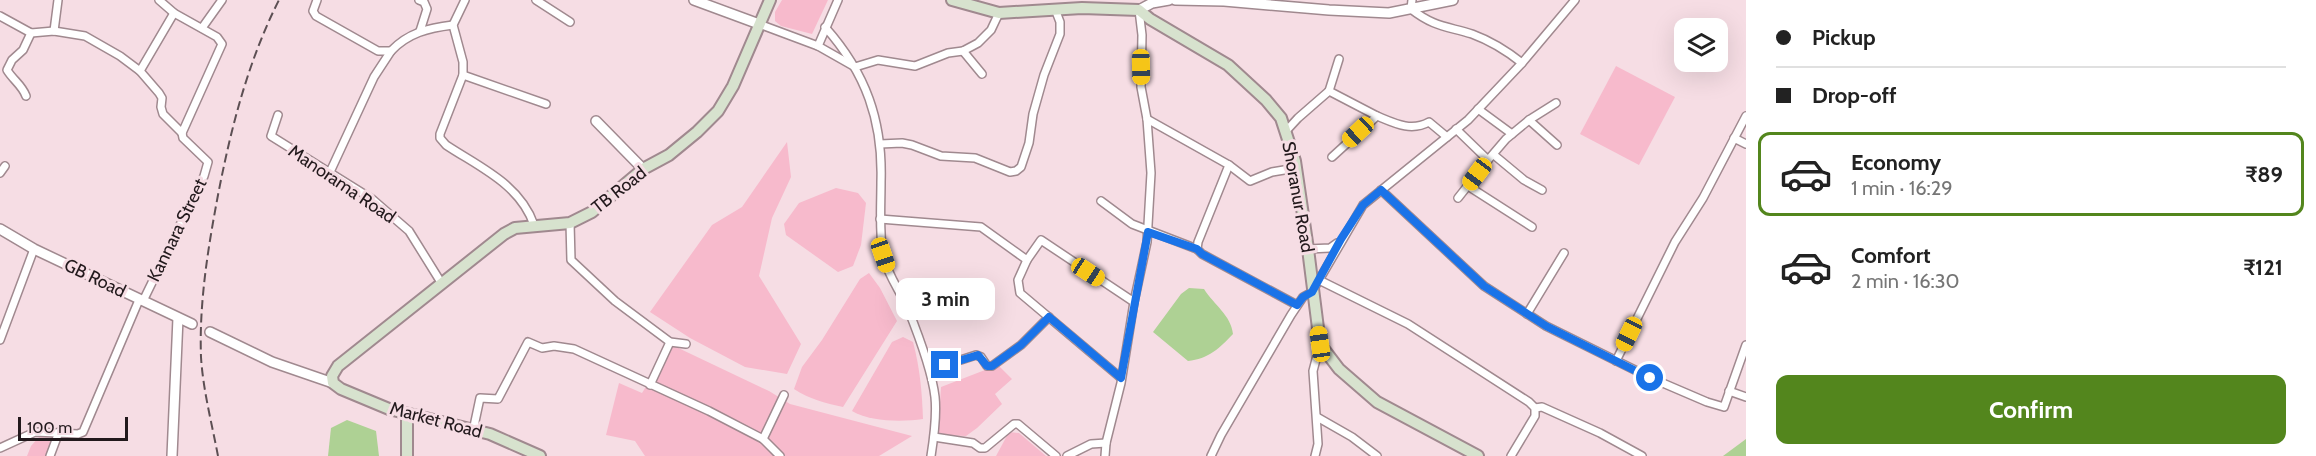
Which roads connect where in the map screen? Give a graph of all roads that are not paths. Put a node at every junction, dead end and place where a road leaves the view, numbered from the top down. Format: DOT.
graph roads {
  1 [pos="58,0"];
  2 [pos="159,0"];
  3 [pos="173,0"];
  4 [pos="222,0"];
  5 [pos="317,0"];
  6 [pos="419,0"];
  7 [pos="465,0"];
  8 [pos="536,0"];
  9 [pos="694,0"];
  10 [pos="770,0"];
  11 [pos="838,0"];
  12 [pos="952,0"];
  13 [pos="970,0"];
  14 [pos="1169,0"];
  15 [pos="1175,0"];
  16 [pos="1453,0"];
  17 [pos="1575,0"];
  18 [pos="1412,4"];
  19 [pos="1148,7"];
  20 [pos="1055,9"];
  21 [pos="171,11"];
  22 [pos="999,13"];
  23 [pos="0,16"];
  24 [pos="570,22"];
  25 [pos="759,24"];
  26 [pos="453,25"];
  27 [pos="825,27"];
  28 [pos="202,28"];
  29 [pos="54,31"];
  30 [pos="420,31"];
  31 [pos="31,33"];
  32 [pos="818,46"];
  33 [pos="391,51"];
  34 [pos="963,51"];
  35 [pos="1339,59"];
  36 [pos="1522,63"];
  37 [pos="855,67"];
  38 [pos="140,71"];
  39 [pos="982,74"];
  40 [pos="463,75"];
  41 [pos="1329,91"];
  42 [pos="26,96"];
  43 [pos="1556,103"];
  44 [pos="546,104"];
  45 [pos="1478,109"];
  46 [pos="278,115"];
  47 [pos="1377,116"];
  48 [pos="1746,116"];
  49 [pos="1147,119"];
  50 [pos="1529,120"];
  51 [pos="596,121"];
  52 [pos="1456,129"];
  53 [pos="1287,131"];
  54 [pos="182,133"];
  55 [pos="1512,134"];
  56 [pos="1447,137"];
  57 [pos="1734,138"];
  58 [pos="880,144"];
  59 [pos="1746,144"];
  60 [pos="1557,145"];
  61 [pos="1332,157"];
  62 [pos="1491,158"];
  63 [pos="1229,165"];
  64 [pos="5,166"];
  65 [pos="1296,168"];
  66 [pos="643,169"];
  67 [pos="330,172"];
  68 [pos="0,173"];
  69 [pos="1477,174"];
  70 [pos="1468,186"];
  71 [pos="1381,190"];
  72 [pos="1542,190"];
  73 [pos="1481,195"];
  74 [pos="1458,198"];
  75 [pos="1101,201"];
  76 [pos="880,219"];
  77 [pos="570,223"];
  78 [pos="534,225"];
  79 [pos="1532,227"];
  80 [pos="0,229"];
  81 [pos="1148,232"];
  82 [pos="1341,239"];
  83 [pos="34,249"];
  84 [pos="1197,249"];
  85 [pos="1308,249"];
  86 [pos="1564,254"];
  87 [pos="1027,260"];
  88 [pos="1319,280"];
  89 [pos="441,284"];
  90 [pos="1312,292"];
  91 [pos="141,301"];
  92 [pos="1134,302"];
  93 [pos="1297,305"];
  94 [pos="1527,314"];
  95 [pos="1049,317"];
  96 [pos="178,318"];
  97 [pos="192,324"];
  98 [pos="210,332"];
  99 [pos="0,340"];
  100 [pos="670,342"];
  101 [pos="686,344"];
  102 [pos="1320,344"];
  103 [pos="1746,345"];
  104 [pos="1616,361"];
  105 [pos="930,370"];
  106 [pos="1121,378"];
  107 [pos="333,383"];
  108 [pos="650,385"];
  109 [pos="1730,387"];
  110 [pos="784,395"];
  111 [pos="1746,397"];
  112 [pos="1535,408"];
  113 [pos="407,414"];
  114 [pos="1317,417"];
  115 [pos="473,431"];
  116 [pos="59,432"];
  117 [pos="934,437"];
  118 [pos="763,439"];
  119 [pos="1106,443"];
  120 [pos="0,448"];
  121 [pos="1464,453"];
  122 [pos="50,456"];
  123 [pos="172,456"];
  124 [pos="407,456"];
  125 [pos="540,456"];
  126 [pos="780,456"];
  127 [pos="931,456"];
  128 [pos="1056,456"];
  129 [pos="1067,456"];
  130 [pos="1105,456"];
  131 [pos="1211,456"];
  132 [pos="1315,456"];
  133 [pos="1377,456"];
  134 [pos="1478,456"];
  135 [pos="1511,456"];
  136 [pos="1642,456"];
  1 -- 29 [label="street"];
  2 -- 21 [label="street"];
  3 -- 21 [label="street"];
  4 -- 28 [label="street"];
  5 -- 33 [label="street"];
  6 -- 30 [label="street"];
  7 -- 26 [label="street"];
  8 -- 24 [label="street"];
  9 -- 25 [label="street"];
  10 -- 25 [label="main road, TB Road"];
  11 -- 27 [label="street"];
  12 -- 22 [label="main road, Shoranur Road"];
  13 -- 20 [label="main road, Shoranur Road"];
  14 -- 19 [label="street"];
  15 -- 18 [label="street"];
  16 -- 18 [label="street"];
  17 -- 36 [label="street"];
  18 -- 36 [label="street"];
  19 -- 20 [label="main road, Shoranur Road"];
  19 -- 49 [label="street"];
  19 -- 53 [label="main road, Shoranur Road"];
  20 -- 22 [label="main road, Shoranur Road"];
  20 -- 58 [label="street"];
  21 -- 28 [label="street"];
  21 -- 38 [label="street"];
  22 -- 34 [label="street"];
  23 -- 31 [label="street"];
  25 -- 32 [label="street"];
  25 -- 66 [label="main road, TB Road"];
  26 -- 30 [label="street"];
  26 -- 40 [label="street"];
  27 -- 32 [label="street"];
  27 -- 37 [label="street"];
  28 -- 54 [label="street"];
  29 -- 31 [label="street, Kannara Street"];
  29 -- 38 [label="street, Kannara Street"];
  30 -- 33 [label="street"];
  31 -- 42 [label="street"];
  32 -- 37 [label="street"];
  33 -- 67 [label="street"];
  34 -- 37 [label="street"];
  34 -- 39 [label="street"];
  35 -- 41 [label="street"];
  36 -- 45 [label="street"];
  37 -- 58 [label="street"];
  38 -- 54 [label="street, Kannara Street"];
  40 -- 44 [label="street"];
  40 -- 78 [label="street"];
  41 -- 47 [label="street"];
  41 -- 53 [label="street"];
  43 -- 50 [label="street"];
  45 -- 52 [label="street"];
  45 -- 55 [label="street"];
  46 -- 67 [label="street, Manorama Road"];
  47 -- 56 [label="street"];
  47 -- 61 [label="street"];
  48 -- 57 [label="street"];
  49 -- 63 [label="street"];
  49 -- 81 [label="street"];
  50 -- 55 [label="street"];
  50 -- 60 [label="street"];
  51 -- 66 [label="street"];
  52 -- 56 [label="street"];
  52 -- 62 [label="street"];
  53 -- 65 [label="main road, Shoranur Road"];
  54 -- 91 [label="street, Kannara Street"];
  55 -- 62 [label="street"];
  56 -- 71 [label="street"];
  57 -- 59 [label="street"];
  57 -- 104 [label="street"];
  58 -- 76 [label="street"];
  62 -- 69 [label="street"];
  62 -- 72 [label="street"];
  63 -- 65 [label="street"];
  63 -- 84 [label="street"];
  64 -- 68 [label="street"];
  65 -- 85 [label="main road, Shoranur Road"];
  66 -- 77 [label="main road, TB Road"];
  67 -- 89 [label="street, Manorama Road"];
  69 -- 70 [label="street"];
  69 -- 73 [label="street"];
  70 -- 73 [label="street"];
  70 -- 74 [label="street"];
  71 -- 82 [label="street"];
  71 -- 94 [label="street"];
  73 -- 79 [label="street"];
  75 -- 81 [label="street"];
  76 -- 87 [label="street"];
  76 -- 105 [label="street"];
  77 -- 78 [label="main road, TB Road"];
  77 -- 100 [label="street"];
  78 -- 89 [label="main road, TB Road"];
  80 -- 83 [label="street, GB Road"];
  81 -- 84 [label="street"];
  81 -- 92 [label="street"];
  82 -- 85 [label="street"];
  82 -- 88 [label="street"];
  83 -- 91 [label="street, GB Road"];
  83 -- 99 [label="street"];
  84 -- 93 [label="street"];
  85 -- 90 [label="main road, Shoranur Road"];
  86 -- 94 [label="street"];
  87 -- 92 [label="street"];
  87 -- 95 [label="street"];
  88 -- 90 [label="street"];
  88 -- 112 [label="street"];
  89 -- 107 [label="main road, TB Road"];
  90 -- 93 [label="street"];
  90 -- 102 [label="main road, Shoranur Road"];
  91 -- 96 [label="street, GB Road"];
  91 -- 116 [label="street"];
  92 -- 106 [label="street"];
  93 -- 131 [label="street"];
  94 -- 104 [label="street"];
  95 -- 105 [label="street"];
  95 -- 106 [label="street"];
  96 -- 97 [label="street, GB Road"];
  96 -- 123 [label="street"];
  98 -- 107 [label="street"];
  100 -- 101 [label="street"];
  100 -- 108 [label="street"];
  102 -- 114 [label="street"];
  102 -- 121 [label="main road, Shoranur Road"];
  103 -- 109 [label="street"];
  104 -- 109 [label="street"];
  105 -- 117 [label="street"];
  106 -- 119 [label="street"];
  107 -- 113 [label="main road, Market Road"];
  108 -- 115 [label="street"];
  108 -- 118 [label="street"];
  109 -- 111 [label="street"];
  110 -- 118 [label="street"];
  112 -- 135 [label="street"];
  112 -- 136 [label="street"];
  113 -- 115 [label="main road, Market Road"];
  113 -- 124 [label="main road"];
  114 -- 132 [label="street"];
  114 -- 133 [label="street"];
  115 -- 125 [label="main road, Market Road"];
  116 -- 120 [label="street"];
  116 -- 122 [label="street"];
  117 -- 127 [label="street"];
  117 -- 128 [label="street"];
  118 -- 126 [label="street"];
  119 -- 129 [label="street"];
  119 -- 130 [label="street"];
  121 -- 134 [label="main road, Shoranur Road"];
}
